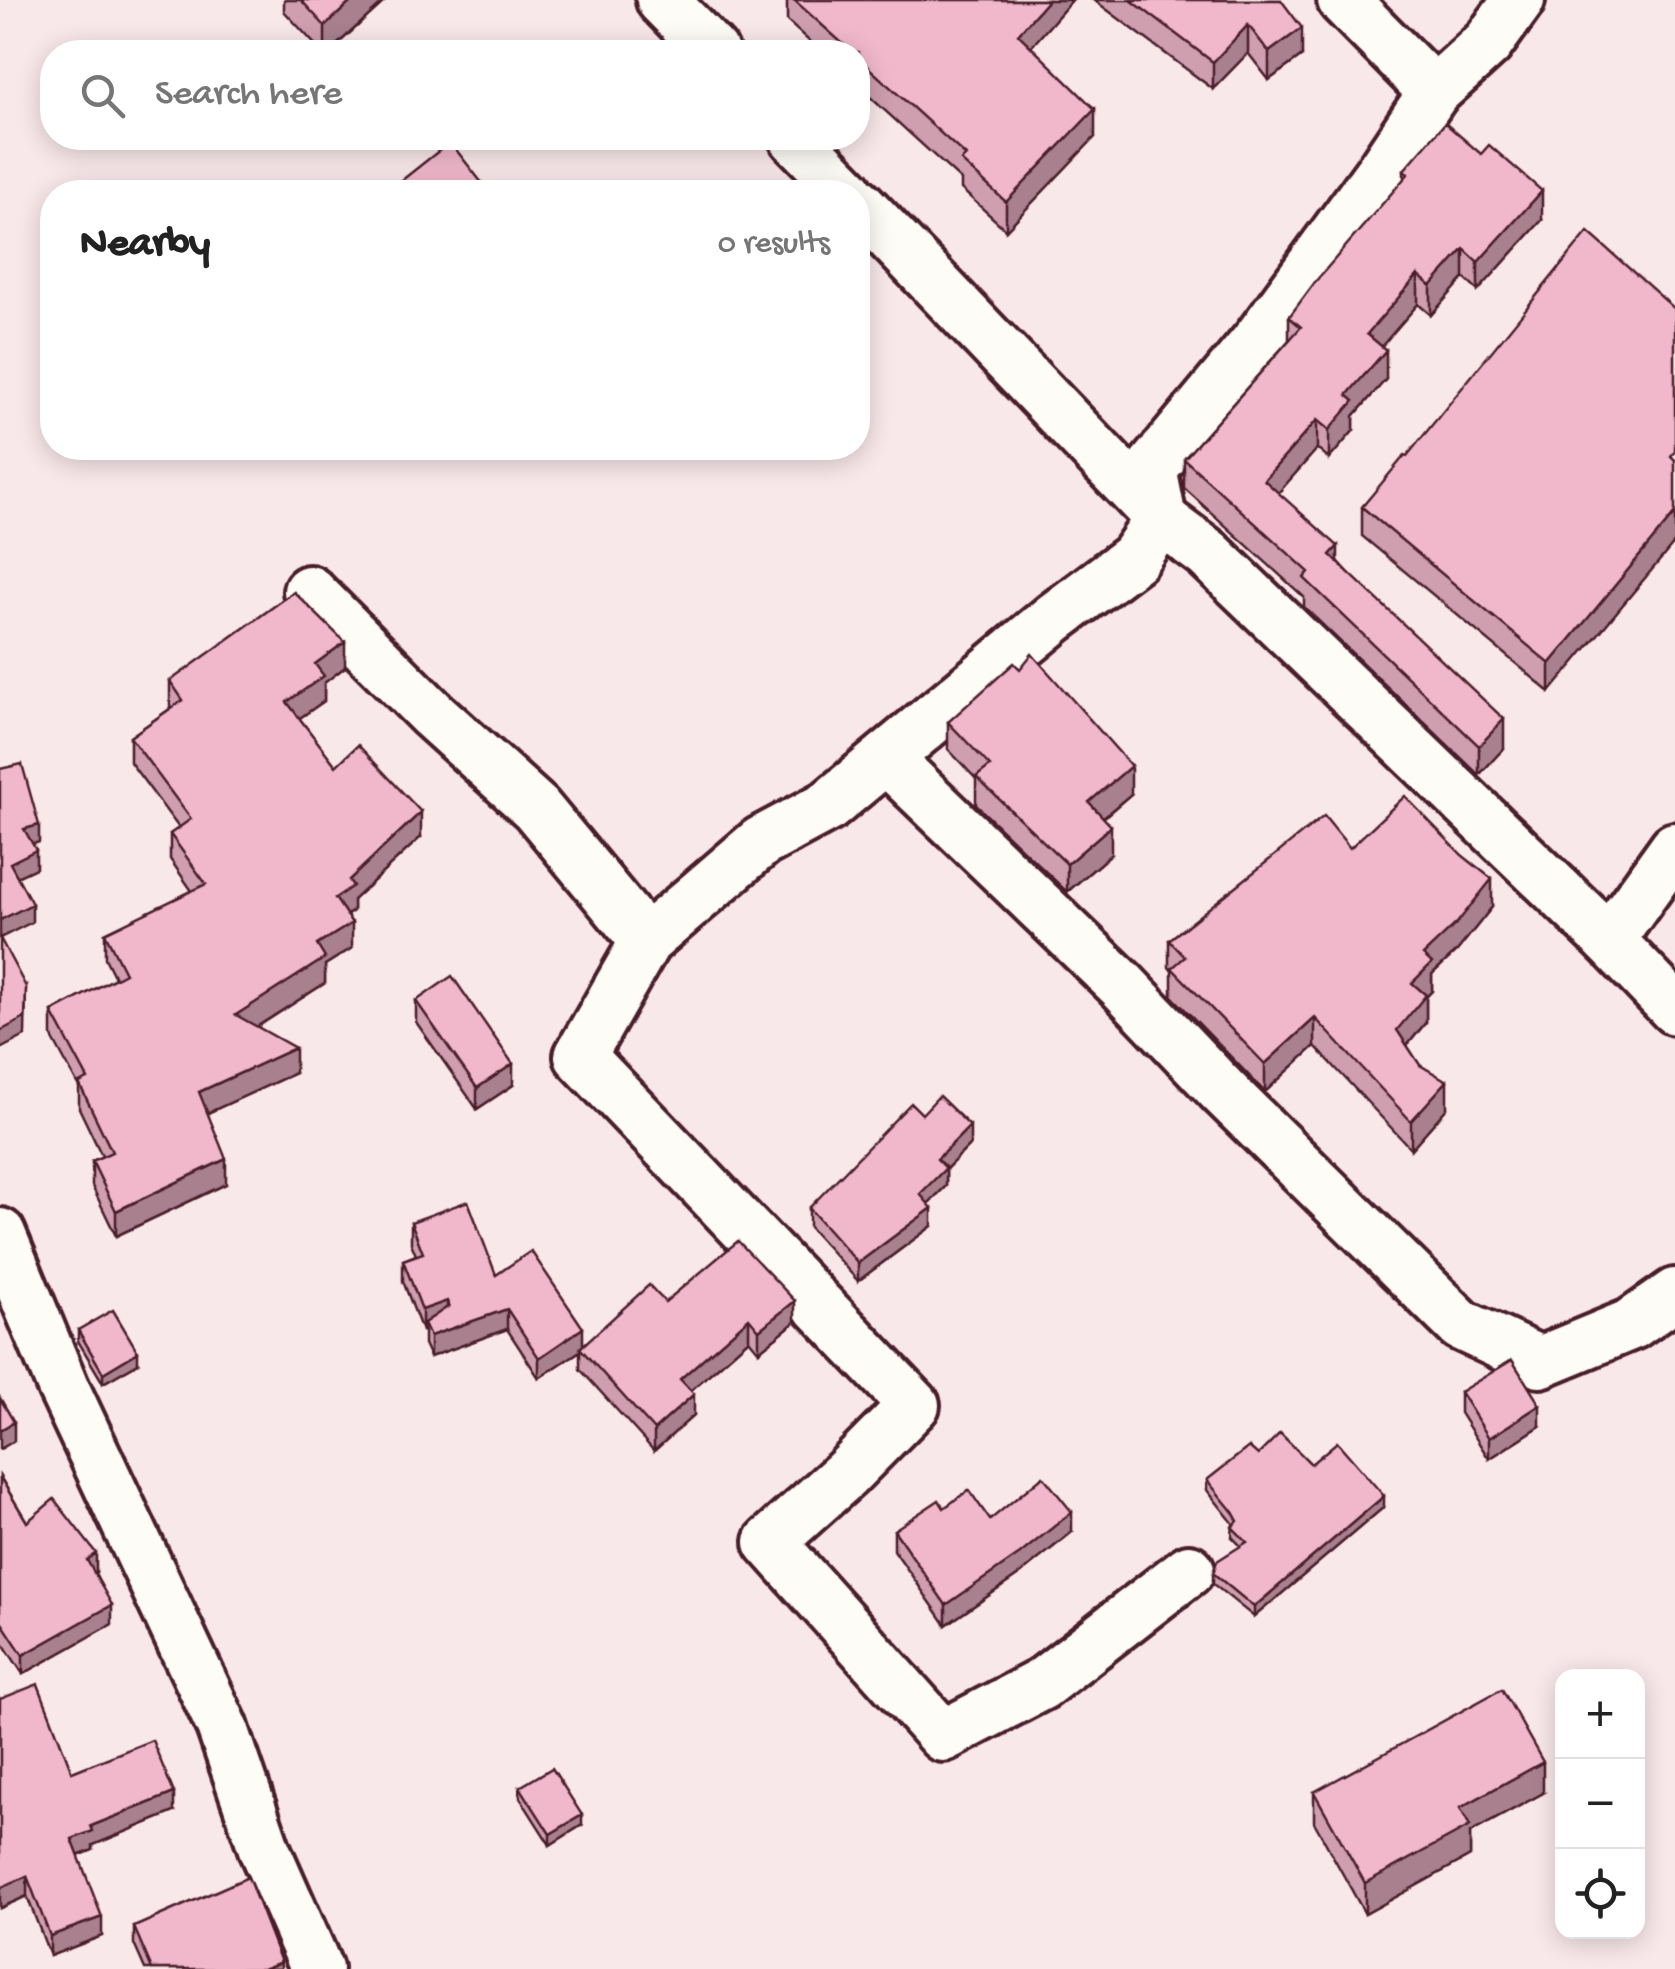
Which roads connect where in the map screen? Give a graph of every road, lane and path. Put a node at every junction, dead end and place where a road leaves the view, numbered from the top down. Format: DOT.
graph roads {
  1 [pos="662,0"];
  2 [pos="1343,0"];
  3 [pos="1519,0"];
  4 [pos="701,40"];
  5 [pos="1434,92"];
  6 [pos="807,150"];
  7 [pos="836,180"];
  8 [pos="870,216"];
  9 [pos="1161,519"];
  10 [pos="309,591"];
  11 [pos="886,758"];
  12 [pos="1675,848"];
  13 [pos="646,940"];
  14 [pos="1609,940"];
  15 [pos="1675,1008"];
  16 [pos="0,1234"];
  17 [pos="1675,1294"];
  18 [pos="1189,1570"];
  19 [pos="316,1969"];
  1 -- 4 [label="street"];
  2 -- 5 [label="street"];
  3 -- 5 [label="street"];
  5 -- 9 [label="street"];
  6 -- 7 [label="street"];
  8 -- 9 [label="street"];
  9 -- 11 [label="street"];
  9 -- 14 [label="street"];
  10 -- 13 [label="street"];
  11 -- 13 [label="street"];
  11 -- 17 [label="street"];
  12 -- 14 [label="street"];
  13 -- 18 [label="street"];
  14 -- 15 [label="street"];
  16 -- 19 [label="street"];
}
